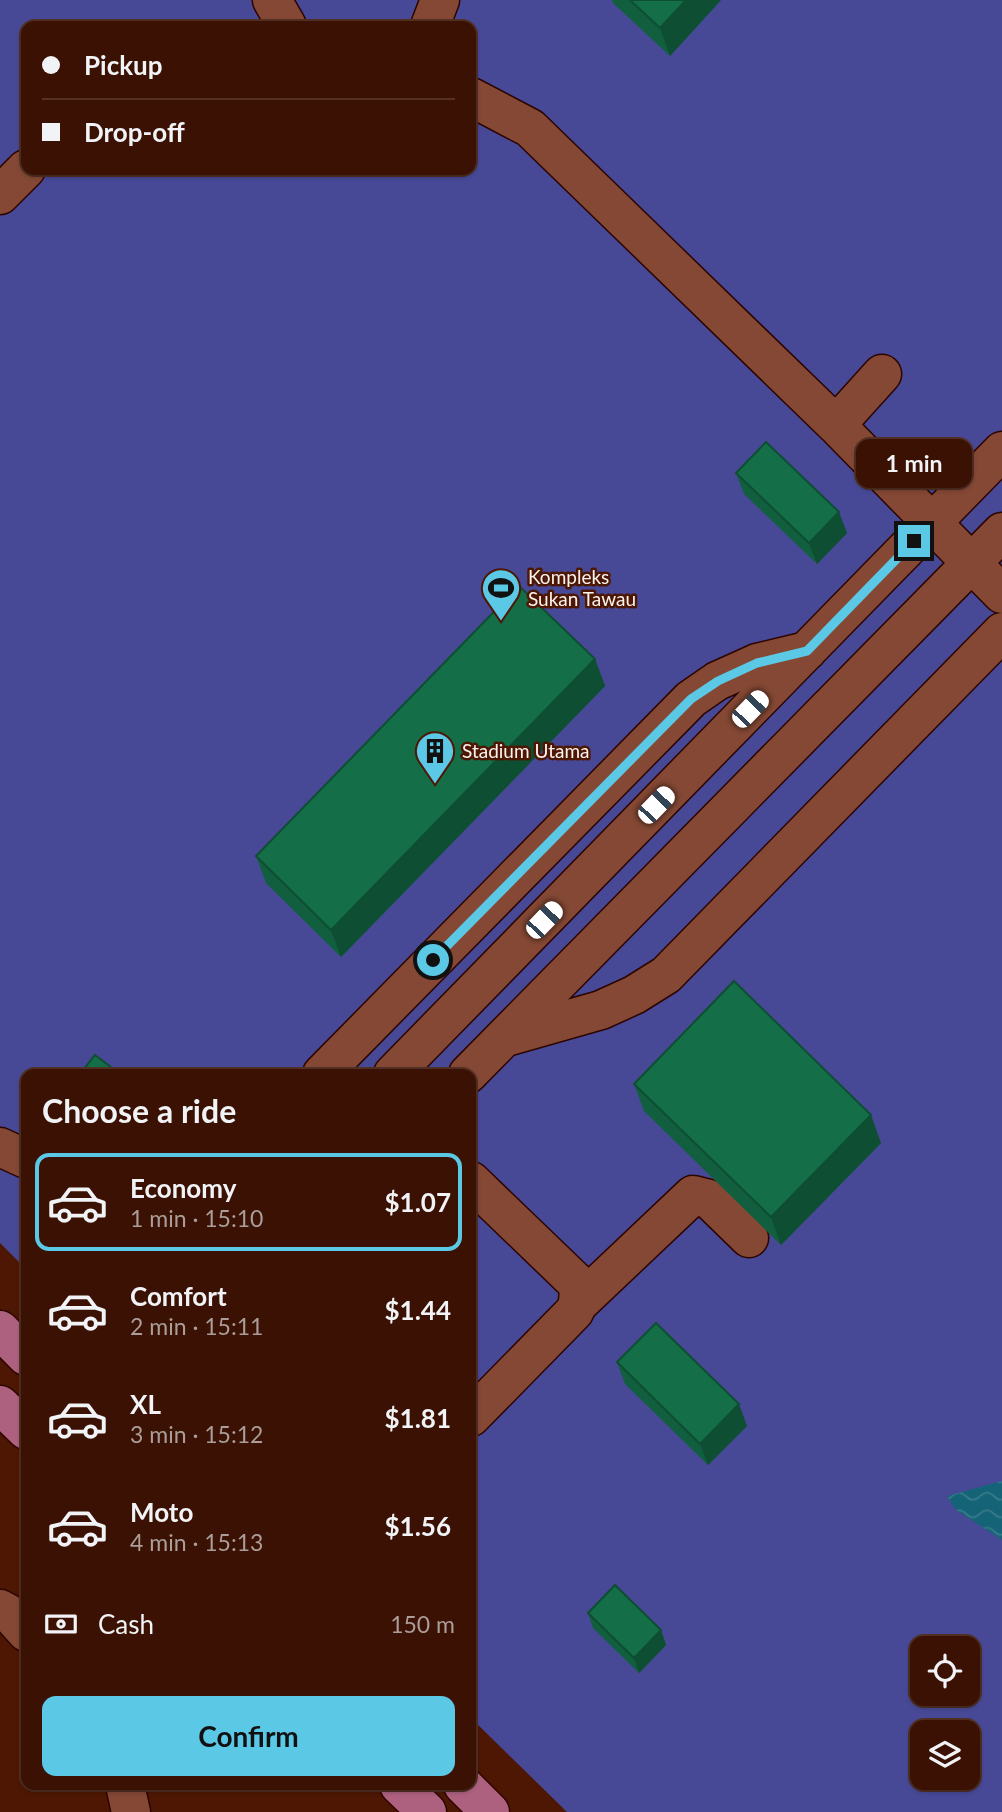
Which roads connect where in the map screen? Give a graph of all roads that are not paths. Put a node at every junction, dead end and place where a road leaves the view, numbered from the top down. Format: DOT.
graph roads {
  1 [pos="272,0"];
  2 [pos="440,0"];
  3 [pos="284,21"];
  4 [pos="432,21"];
  5 [pos="476,100"];
  6 [pos="21,174"];
  7 [pos="0,195"];
  8 [pos="883,374"];
  9 [pos="836,425"];
  10 [pos="1002,452"];
  11 [pos="932,523"];
  12 [pos="1002,532"];
  13 [pos="972,562"];
  14 [pos="1002,594"];
  15 [pos="1002,632"];
  16 [pos="807,651"];
  17 [pos="505,1037"];
  18 [pos="327,1069"];
  19 [pos="398,1069"];
  20 [pos="473,1069"];
  21 [pos="0,1147"];
  22 [pos="21,1157"];
  23 [pos="476,1186"];
  24 [pos="749,1238"];
  25 [pos="578,1304"];
  26 [pos="0,1330"];
  27 [pos="21,1351"];
  28 [pos="0,1405"];
  29 [pos="476,1412"];
  30 [pos="21,1425"];
  31 [pos="0,1609"];
  32 [pos="21,1627"];
  33 [pos="126,1790"];
  34 [pos="404,1790"];
  35 [pos="468,1790"];
  36 [pos="131,1812"];
  37 [pos="427,1812"];
  38 [pos="490,1812"];
  1 -- 3 [label="lane"];
  2 -- 4 [label="lane"];
  5 -- 9 [label="lane"];
  6 -- 7 [label="lane"];
  8 -- 9 [label="lane"];
  9 -- 11 [label="lane"];
  10 -- 11 [label="lane"];
  11 -- 13 [label="lane"];
  11 -- 16 [label="lane"];
  12 -- 13 [label="lane"];
  13 -- 14 [label="lane"];
  13 -- 17 [label="lane"];
  15 -- 17 [label="lane"];
  16 -- 18 [label="lane"];
  16 -- 19 [label="lane"];
  17 -- 20 [label="lane"];
  21 -- 22 [label="lane"];
  23 -- 25 [label="lane"];
  24 -- 25 [label="lane"];
  25 -- 29 [label="lane"];
  26 -- 27 [label="main road"];
  28 -- 30 [label="main road"];
  31 -- 32 [label="lane"];
  33 -- 36 [label="lane"];
  34 -- 37 [label="main road"];
  35 -- 38 [label="main road"];
}
